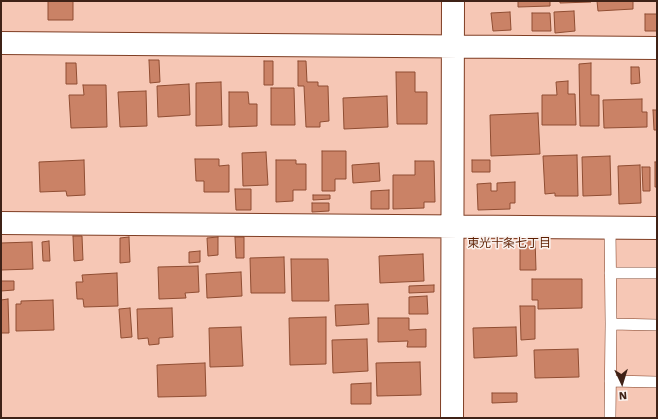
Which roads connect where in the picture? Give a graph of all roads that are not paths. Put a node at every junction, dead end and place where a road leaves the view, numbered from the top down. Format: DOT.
graph roads {
  1 [pos="453,1"];
  2 [pos="1,43"];
  3 [pos="453,46"];
  4 [pos="657,48"];
  5 [pos="1,223"];
  6 [pos="452,227"];
  7 [pos="610,227"];
  8 [pos="657,228"];
  9 [pos="610,273"];
  10 [pos="657,273"];
  11 [pos="611,324"];
  12 [pos="657,325"];
  13 [pos="610,381"];
  14 [pos="657,382"];
  15 [pos="452,418"];
  16 [pos="610,418"];
  1 -- 3 [label="street"];
  2 -- 3 [label="street"];
  3 -- 4 [label="street"];
  3 -- 6 [label="street"];
  5 -- 6 [label="street"];
  6 -- 7 [label="street"];
  6 -- 15 [label="street"];
  7 -- 8 [label="street"];
  7 -- 9 [label="lane"];
  9 -- 10 [label="lane"];
  9 -- 11 [label="lane"];
  11 -- 12 [label="lane"];
  11 -- 13 [label="lane"];
  13 -- 14 [label="lane"];
  13 -- 16 [label="lane"];
}
